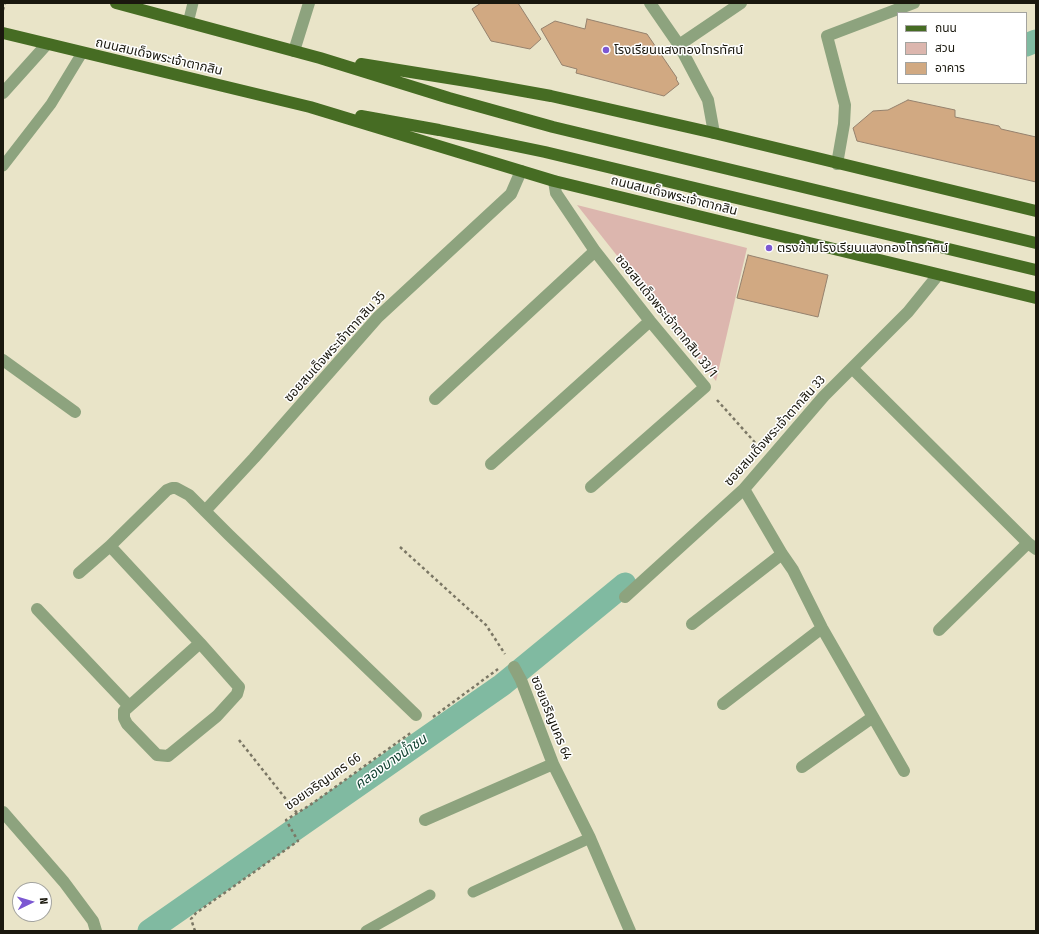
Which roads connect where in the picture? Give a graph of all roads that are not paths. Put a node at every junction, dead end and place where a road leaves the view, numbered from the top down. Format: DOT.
graph roads {
  1 [pos="193,3"];
  2 [pos="309,3"];
  3 [pos="650,3"];
  4 [pos="740,3"];
  5 [pos="914,3"];
  6 [pos="123,4"];
  7 [pos="188,23"];
  8 [pos="3,33"];
  9 [pos="47,44"];
  10 [pos="679,45"];
  11 [pos="294,51"];
  12 [pos="82,53"];
  13 [pos="320,58"];
  14 [pos="3,93"];
  15 [pos="310,107"];
  16 [pos="714,133"];
  17 [pos="838,164"];
  18 [pos="3,166"];
  19 [pos="520,171"];
  20 [pos="554,181"];
  21 [pos="1036,211"];
  22 [pos="1036,243"];
  23 [pos="595,251"];
  24 [pos="1036,270"];
  25 [pos="938,275"];
  26 [pos="1036,298"];
  27 [pos="650,321"];
  28 [pos="3,360"];
  29 [pos="852,368"];
  30 [pos="435,399"];
  31 [pos="75,412"];
  32 [pos="491,464"];
  33 [pos="591,487"];
  34 [pos="744,489"];
  35 [pos="205,511"];
  36 [pos="110,546"];
  37 [pos="1032,546"];
  38 [pos="782,554"];
  39 [pos="79,573"];
  40 [pos="625,597"];
  41 [pos="37,609"];
  42 [pos="692,624"];
  43 [pos="822,628"];
  44 [pos="939,630"];
  45 [pos="200,643"];
  46 [pos="512,664"];
  47 [pos="723,704"];
  48 [pos="130,706"];
  49 [pos="416,715"];
  50 [pos="873,717"];
  51 [pos="553,764"];
  52 [pos="802,767"];
  53 [pos="904,771"];
  54 [pos="3,812"];
  55 [pos="425,820"];
  56 [pos="590,838"];
  57 [pos="473,892"];
  58 [pos="430,895"];
  59 [pos="96,931"];
  60 [pos="366,931"];
  61 [pos="630,931"];
  1 -- 7 [label="lane"];
  2 -- 11 [label="street"];
  3 -- 10 [label="street"];
  4 -- 10 [label="street"];
  5 -- 17 [label="street"];
  6 -- 7 [label="main road"];
  7 -- 11 [label="main road"];
  8 -- 9 [label="main road, ถนนสมเด็จพระเจ้าตากสิน"];
  9 -- 12 [label="main road, ถนนสมเด็จพระเจ้าตากสิน"];
  9 -- 14 [label="street"];
  10 -- 16 [label="street"];
  11 -- 13 [label="main road"];
  12 -- 15 [label="main road, ถนนสมเด็จพระเจ้าตากสิน"];
  12 -- 18 [label="lane"];
  13 -- 16 [label="main road"];
  13 -- 22 [label="main road"];
  15 -- 19 [label="main road, ถนนสมเด็จพระเจ้าตากสิน"];
  15 -- 24 [label="main road, ถนนสมเด็จพระเจ้าตากสิน"];
  16 -- 17 [label="main road"];
  17 -- 21 [label="main road"];
  19 -- 20 [label="main road, ถนนสมเด็จพระเจ้าตากสิน"];
  19 -- 35 [label="street, ซอยสมเด็จพระเจ้าตากสิน 35"];
  20 -- 23 [label="street, ซอยสมเด็จพระเจ้าตากสิน 33/1"];
  20 -- 25 [label="main road, ถนนสมเด็จพระเจ้าตากสิน"];
  23 -- 27 [label="street, ซอยสมเด็จพระเจ้าตากสิน 33/1"];
  23 -- 30 [label="street"];
  25 -- 26 [label="main road, ถนนสมเด็จพระเจ้าตากสิน"];
  25 -- 29 [label="street, ซอยสมเด็จพระเจ้าตากสิน 33"];
  27 -- 32 [label="street"];
  27 -- 33 [label="street, ซอยสมเด็จพระเจ้าตากสิน 33/1"];
  28 -- 31 [label="street"];
  29 -- 34 [label="street, ซอยสมเด็จพระเจ้าตากสิน 33"];
  29 -- 37 [label="street"];
  34 -- 38 [label="street"];
  34 -- 40 [label="street, ซอยสมเด็จพระเจ้าตากสิน 33"];
  35 -- 36 [label="street"];
  35 -- 49 [label="street"];
  36 -- 39 [label="street"];
  36 -- 45 [label="street"];
  37 -- 44 [label="street"];
  38 -- 42 [label="street"];
  38 -- 43 [label="street"];
  41 -- 48 [label="street"];
  43 -- 47 [label="street"];
  43 -- 50 [label="street"];
  45 -- 48 [label="street"];
  45 -- 48 [label="street"];
  46 -- 51 [label="street, ซอยเจริญนคร 64"];
  50 -- 52 [label="street"];
  50 -- 53 [label="street"];
  51 -- 55 [label="street"];
  51 -- 56 [label="street, ซอยเจริญนคร 64"];
  54 -- 59 [label="street"];
  56 -- 57 [label="lane"];
  56 -- 61 [label="street, ซอยเจริญนคร 64"];
  58 -- 60 [label="lane"];
}
